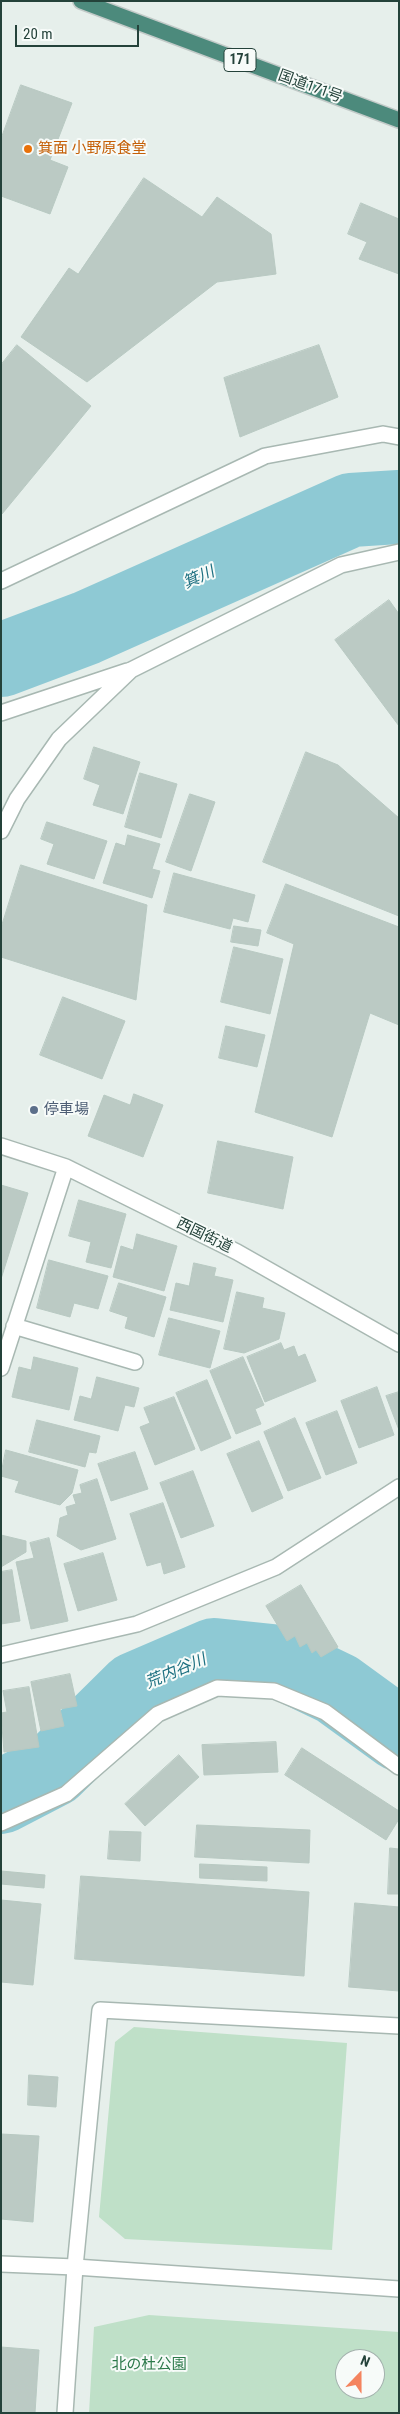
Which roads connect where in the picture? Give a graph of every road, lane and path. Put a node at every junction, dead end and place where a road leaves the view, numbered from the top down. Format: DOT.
graph roads {
  1 [pos="81,1"];
  2 [pos="399,120"];
  3 [pos="399,437"];
  4 [pos="399,552"];
  5 [pos="1,581"];
  6 [pos="131,670"];
  7 [pos="1,713"];
  8 [pos="1,831"];
  9 [pos="1,1146"];
  10 [pos="66,1167"];
  11 [pos="14,1326"];
  12 [pos="399,1344"];
  13 [pos="136,1362"];
  14 [pos="1,1368"];
  15 [pos="399,1487"];
  16 [pos="1,1655"];
  17 [pos="399,1767"];
  18 [pos="1,1823"];
  19 [pos="399,2026"];
  20 [pos="1,2264"];
  21 [pos="75,2267"];
  22 [pos="399,2289"];
  23 [pos="65,2413"];
  1 -- 2 [label="highway, 国道171号 / 171"];
  3 -- 5 [label="street"];
  4 -- 6 [label="street"];
  6 -- 7 [label="street"];
  6 -- 8 [label="street"];
  9 -- 10 [label="street, 西国街道"];
  10 -- 11 [label="street"];
  10 -- 12 [label="street, 西国街道"];
  11 -- 13 [label="street"];
  11 -- 14 [label="street"];
  15 -- 16 [label="street"];
  17 -- 18 [label="street"];
  19 -- 21 [label="street"];
  20 -- 21 [label="street"];
  21 -- 22 [label="street"];
  21 -- 23 [label="street"];
}
